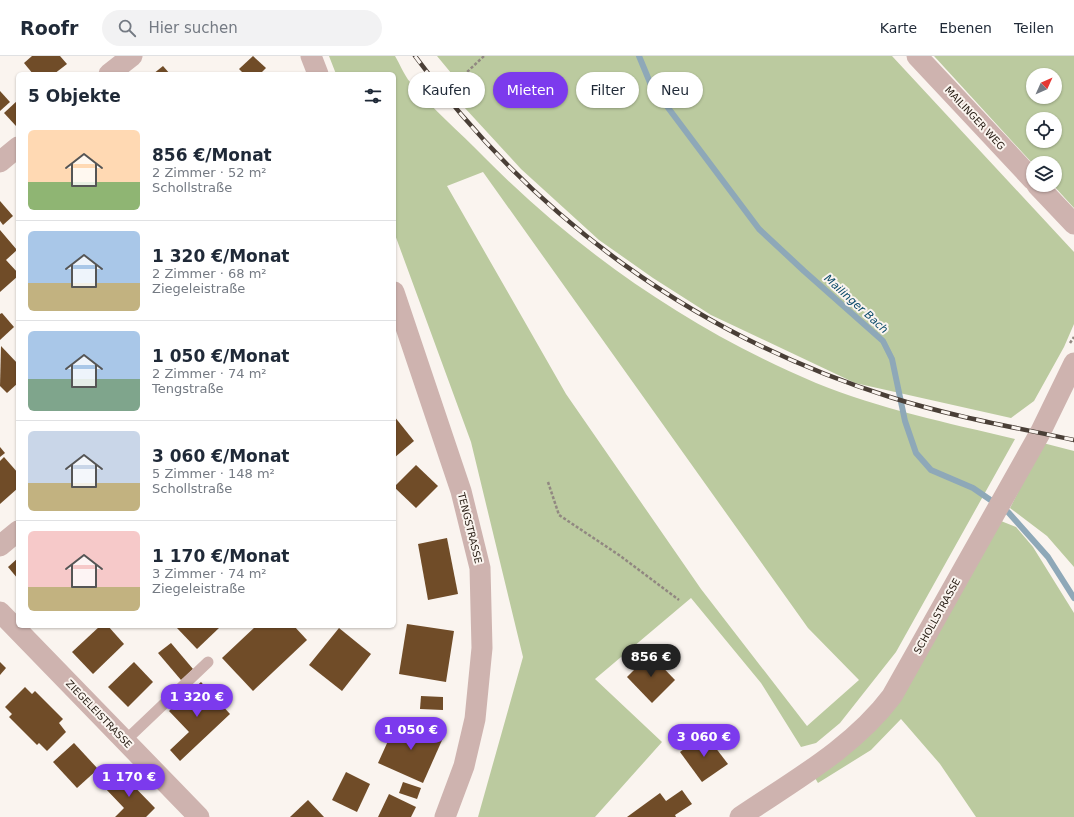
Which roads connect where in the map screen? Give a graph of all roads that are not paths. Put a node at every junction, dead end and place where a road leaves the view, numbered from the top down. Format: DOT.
graph roads {
  1 [pos="132,56"];
  2 [pos="311,56"];
  3 [pos="917,56"];
  4 [pos="112,72"];
  5 [pos="317,72"];
  6 [pos="16,149"];
  7 [pos="0,162"];
  8 [pos="1026,173"];
  9 [pos="1044,192"];
  10 [pos="1074,224"];
  11 [pos="396,298"];
  12 [pos="1074,363"];
  13 [pos="16,533"];
  14 [pos="0,546"];
  15 [pos="0,612"];
  16 [pos="208,662"];
  17 [pos="125,741"];
  18 [pos="199,817"];
  19 [pos="445,817"];
  20 [pos="740,817"];
  1 -- 4 [label="street"];
  2 -- 5 [label="street"];
  3 -- 8 [label="street, MAILINGER WEG"];
  6 -- 7 [label="street"];
  9 -- 10 [label="street"];
  11 -- 19 [label="street, TENGSTRASSE"];
  12 -- 20 [label="street, SCHOLLSTRASSE"];
  13 -- 14 [label="street"];
  15 -- 17 [label="street, ZIEGELEISTRASSE"];
  16 -- 17 [label="lane"];
  17 -- 18 [label="street, ZIEGELEISTRASSE"];
}
